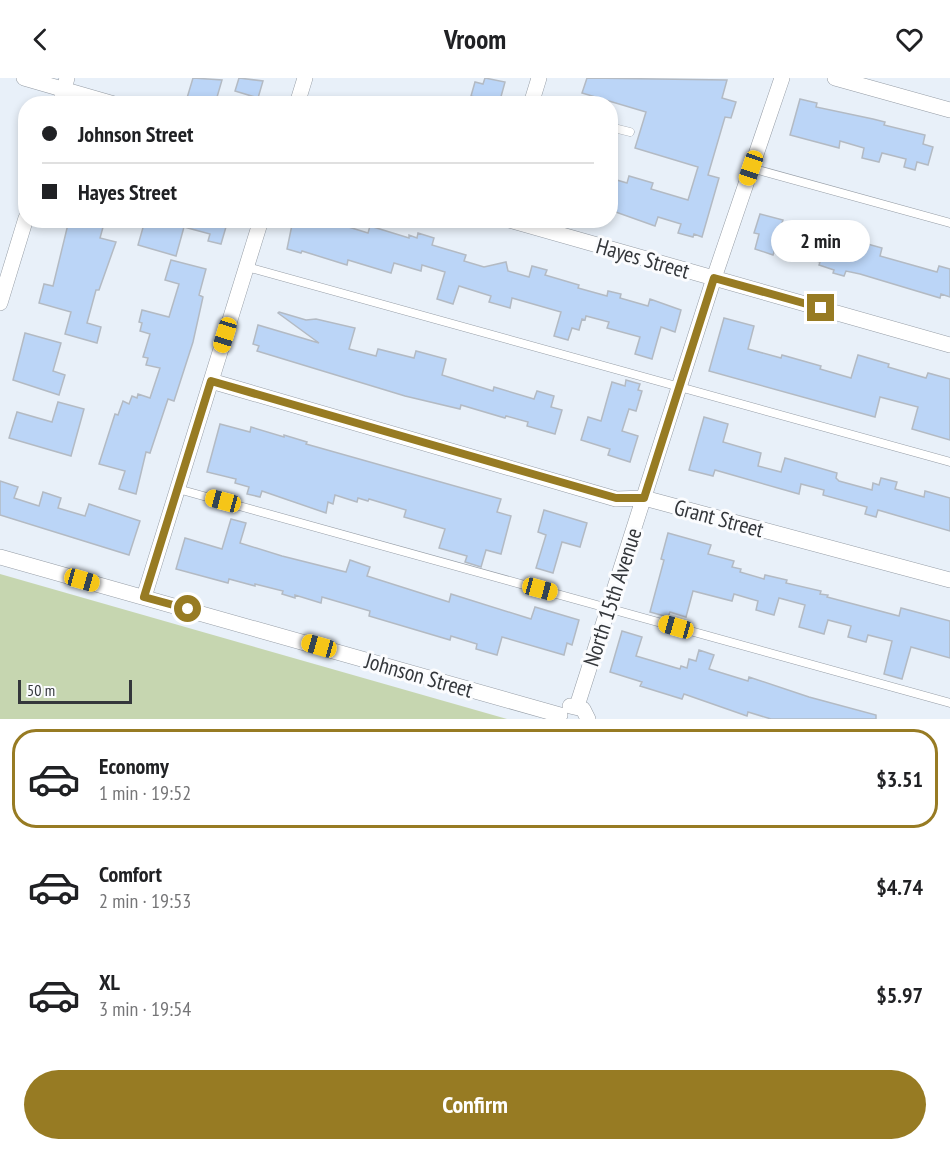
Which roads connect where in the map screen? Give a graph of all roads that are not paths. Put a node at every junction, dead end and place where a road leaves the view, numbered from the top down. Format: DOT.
graph roads {
  1 [pos="24,78"];
  2 [pos="305,78"];
  3 [pos="538,78"];
  4 [pos="782,78"];
  5 [pos="835,78"];
  6 [pos="64,90"];
  7 [pos="85,96"];
  8 [pos="299,96"];
  9 [pos="533,96"];
  10 [pos="950,110"];
  11 [pos="618,129"];
  12 [pos="630,132"];
  13 [pos="751,168"];
  14 [pos="950,223"];
  15 [pos="23,228"];
  16 [pos="259,228"];
  17 [pos="538,228"];
  18 [pos="247,267"];
  19 [pos="714,278"];
  20 [pos="0,303"];
  21 [pos="950,345"];
  22 [pos="211,381"];
  23 [pos="679,387"];
  24 [pos="950,462"];
  25 [pos="177,489"];
  26 [pos="644,498"];
  27 [pos="0,557"];
  28 [pos="950,580"];
  29 [pos="144,597"];
  30 [pos="608,608"];
  31 [pos="950,704"];
  32 [pos="577,706"];
  33 [pos="560,717"];
  34 [pos="588,719"];
  1 -- 6 [label="street"];
  2 -- 8 [label="street"];
  3 -- 9 [label="street"];
  4 -- 13 [label="street, North 15th Avenue"];
  5 -- 10 [label="street"];
  6 -- 7 [label="street"];
  11 -- 12 [label="lane"];
  13 -- 14 [label="lane"];
  13 -- 19 [label="street, North 15th Avenue"];
  15 -- 20 [label="street"];
  16 -- 18 [label="street"];
  17 -- 19 [label="street, Hayes Street"];
  18 -- 22 [label="street"];
  18 -- 23 [label="lane"];
  19 -- 21 [label="street, Hayes Street"];
  19 -- 23 [label="street, North 15th Avenue"];
  22 -- 25 [label="street"];
  22 -- 26 [label="street, Grant Street"];
  23 -- 24 [label="lane"];
  23 -- 26 [label="street, North 15th Avenue"];
  25 -- 29 [label="street"];
  25 -- 30 [label="lane"];
  26 -- 28 [label="street, Grant Street"];
  26 -- 30 [label="street, North 15th Avenue"];
  27 -- 29 [label="street, Johnson Street"];
  29 -- 33 [label="street, Johnson Street"];
  30 -- 31 [label="lane"];
  30 -- 32 [label="street, North 15th Avenue"];
  32 -- 33 [label="street"];
  32 -- 34 [label="street"];
}
